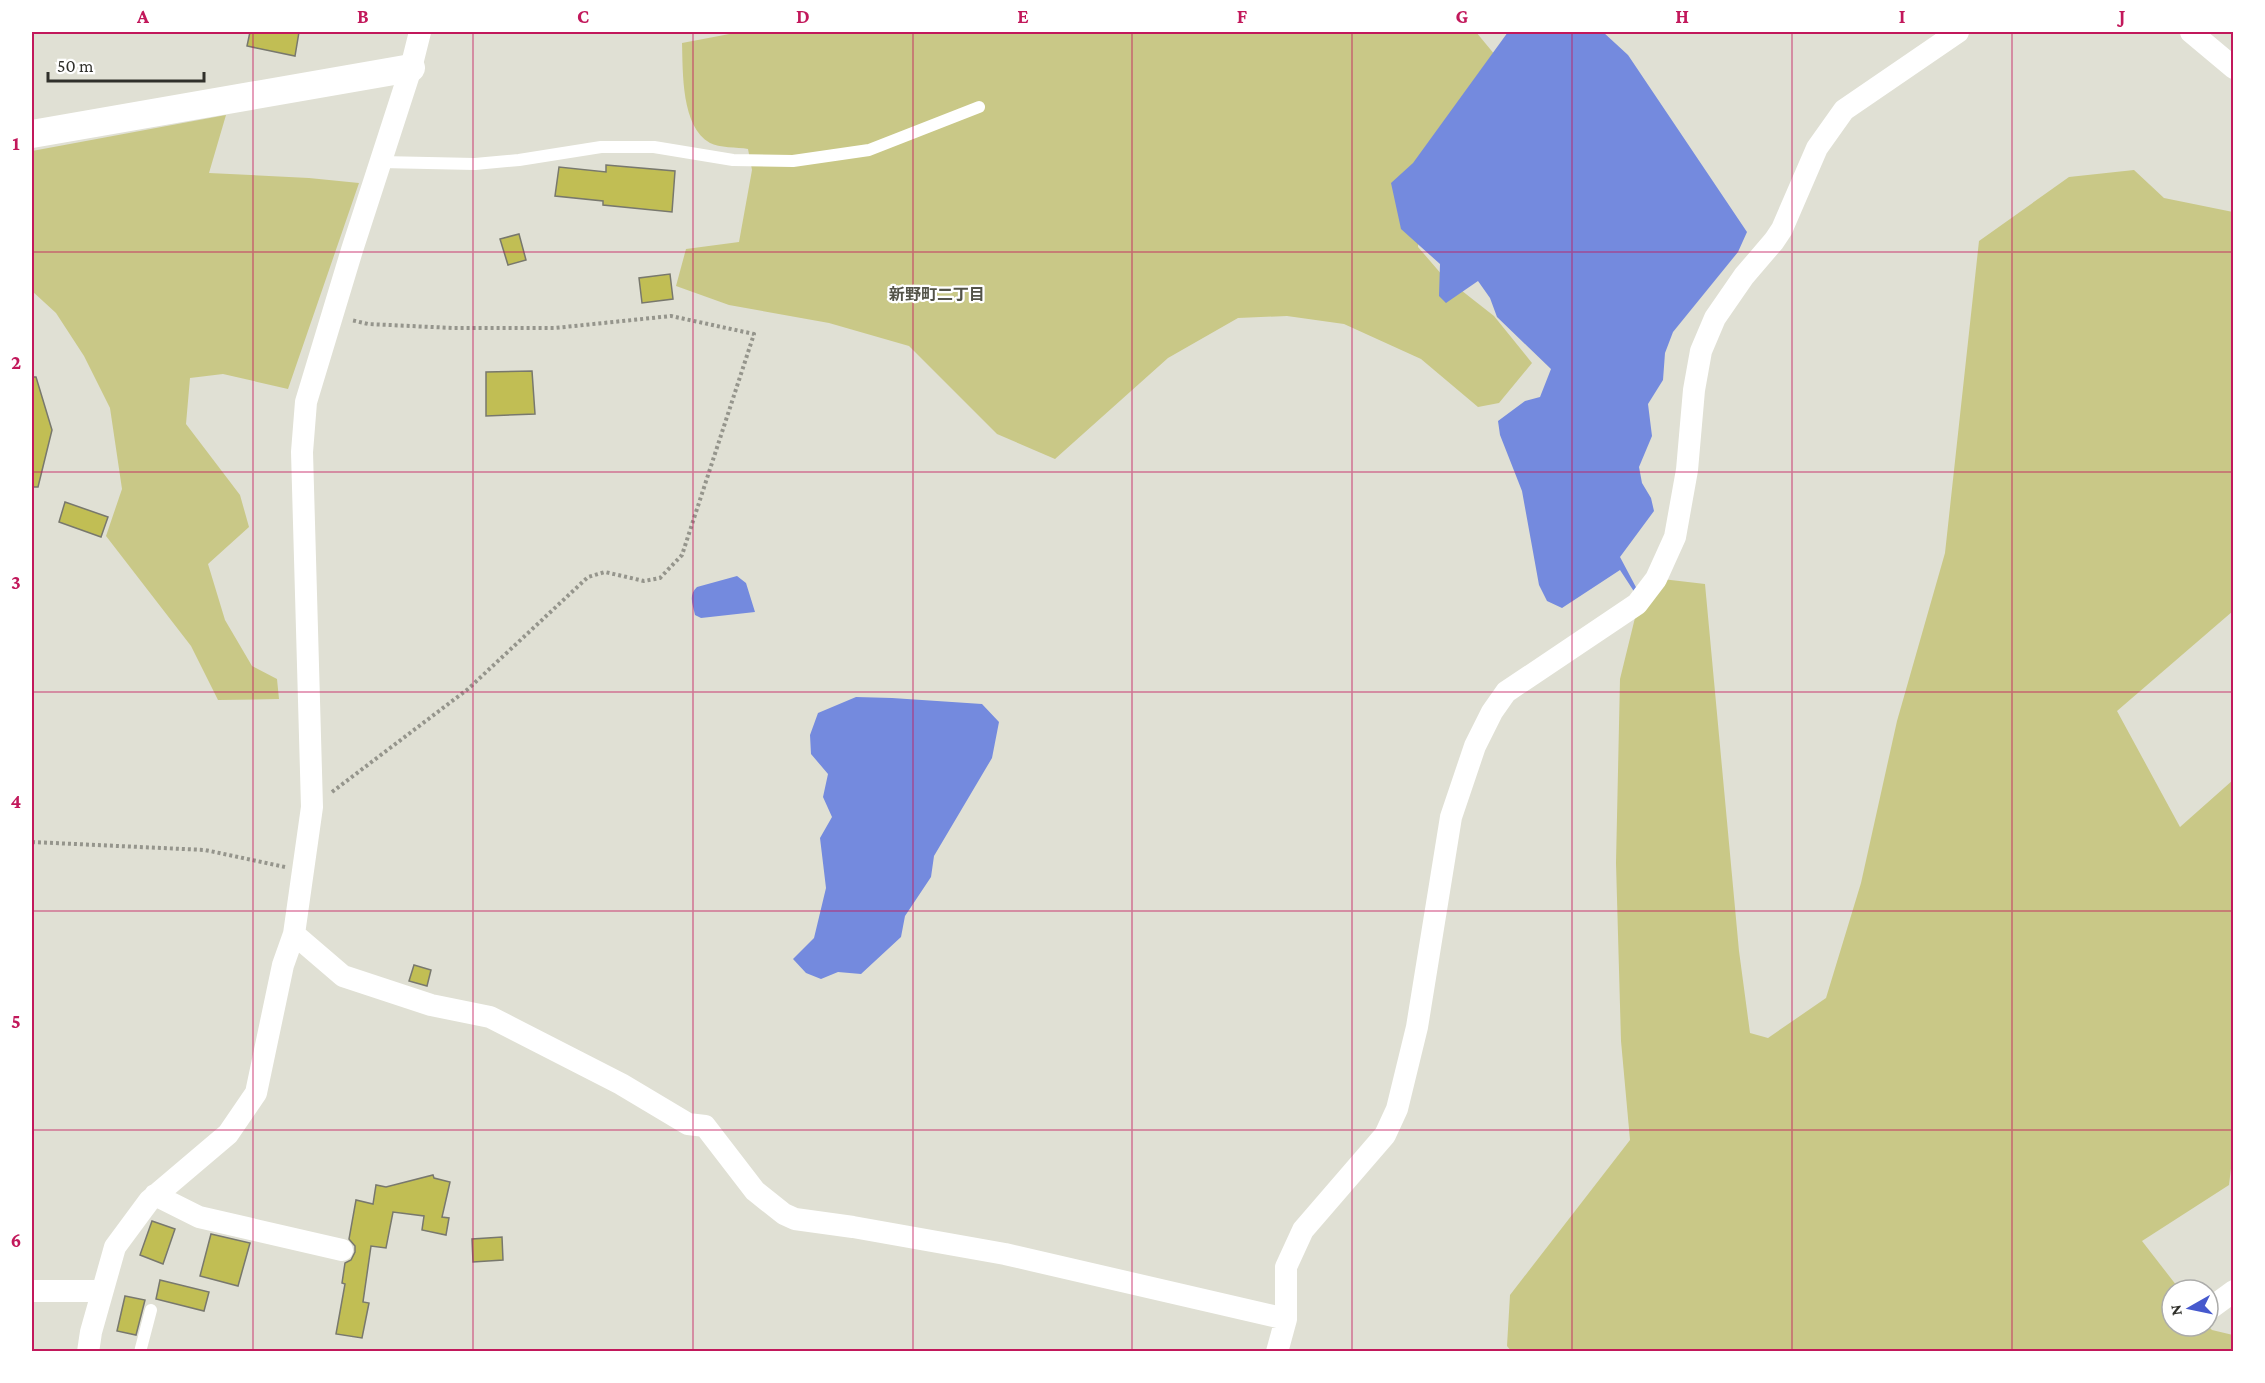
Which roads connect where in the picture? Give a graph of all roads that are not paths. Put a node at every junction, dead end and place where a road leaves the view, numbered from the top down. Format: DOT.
graph roads {
  1 [pos="420,32"];
  2 [pos="1958,32"];
  3 [pos="2191,32"];
  4 [pos="411,68"];
  5 [pos="2234,68"];
  6 [pos="979,107"];
  7 [pos="32,134"];
  8 [pos="381,162"];
  9 [pos="294,934"];
  10 [pos="155,1195"];
  11 [pos="342,1250"];
  12 [pos="32,1291"];
  13 [pos="102,1291"];
  14 [pos="2234,1291"];
  15 [pos="2220,1301"];
  16 [pos="151,1310"];
  17 [pos="1286,1319"];
  18 [pos="88,1352"];
  19 [pos="140,1352"];
  20 [pos="1277,1352"];
  1 -- 4 [label="street"];
  2 -- 17 [label="street"];
  3 -- 5 [label="street"];
  4 -- 7 [label="street"];
  4 -- 8 [label="street"];
  6 -- 8 [label="lane"];
  8 -- 9 [label="street"];
  9 -- 10 [label="street"];
  9 -- 17 [label="street"];
  10 -- 11 [label="street"];
  10 -- 13 [label="street"];
  12 -- 13 [label="street"];
  13 -- 18 [label="street"];
  14 -- 15 [label="street"];
  16 -- 19 [label="lane"];
  17 -- 20 [label="street"];
}
